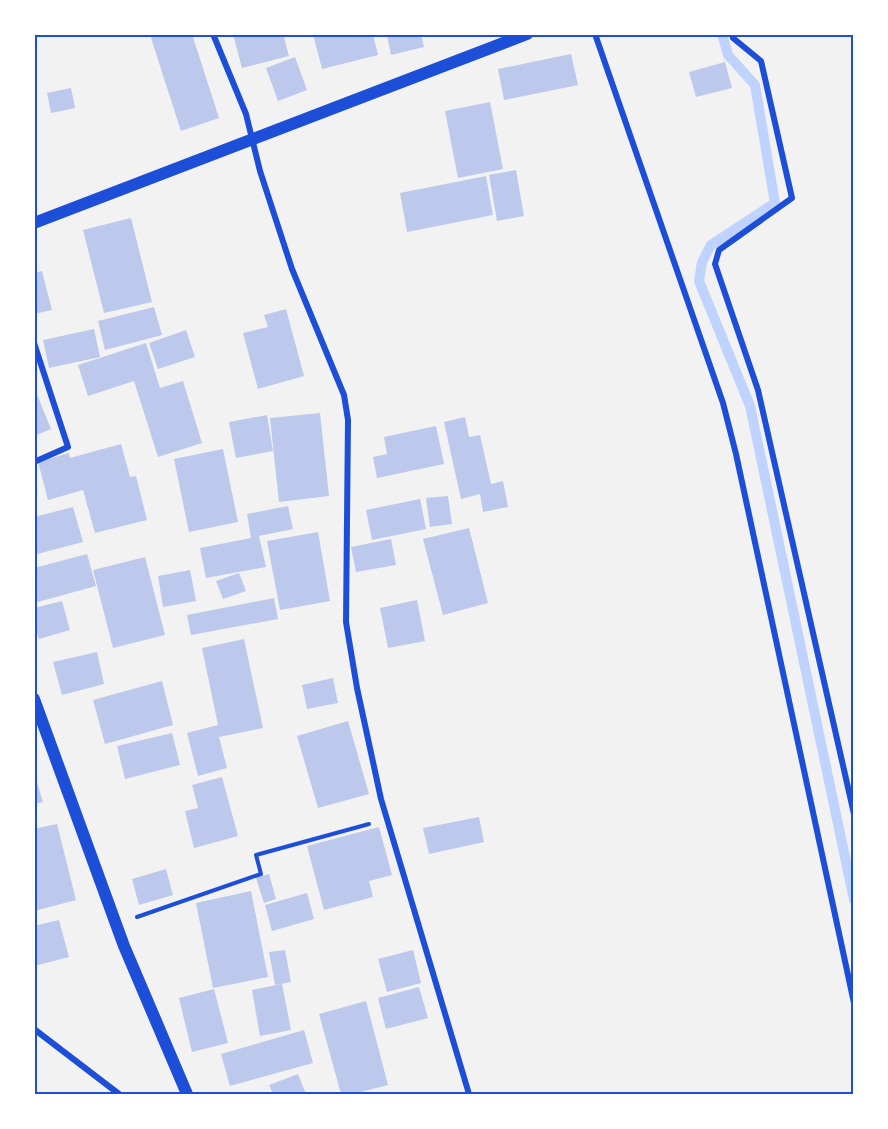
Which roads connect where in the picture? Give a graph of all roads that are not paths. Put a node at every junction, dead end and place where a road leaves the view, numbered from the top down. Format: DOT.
graph roads {
  1 [pos="213,34"];
  2 [pos="527,34"];
  3 [pos="595,34"];
  4 [pos="732,34"];
  5 [pos="252,139"];
  6 [pos="34,223"];
  7 [pos="34,343"];
  8 [pos="34,462"];
  9 [pos="34,699"];
  10 [pos="854,814"];
  11 [pos="854,1004"];
  12 [pos="34,1029"];
  13 [pos="119,1095"];
  14 [pos="187,1095"];
  15 [pos="469,1095"];
  1 -- 5 [label="street"];
  2 -- 5 [label="main road"];
  3 -- 11 [label="street"];
  4 -- 10 [label="street"];
  5 -- 6 [label="main road"];
  5 -- 15 [label="street"];
  7 -- 8 [label="street"];
  9 -- 14 [label="main road"];
  12 -- 13 [label="street"];
}
